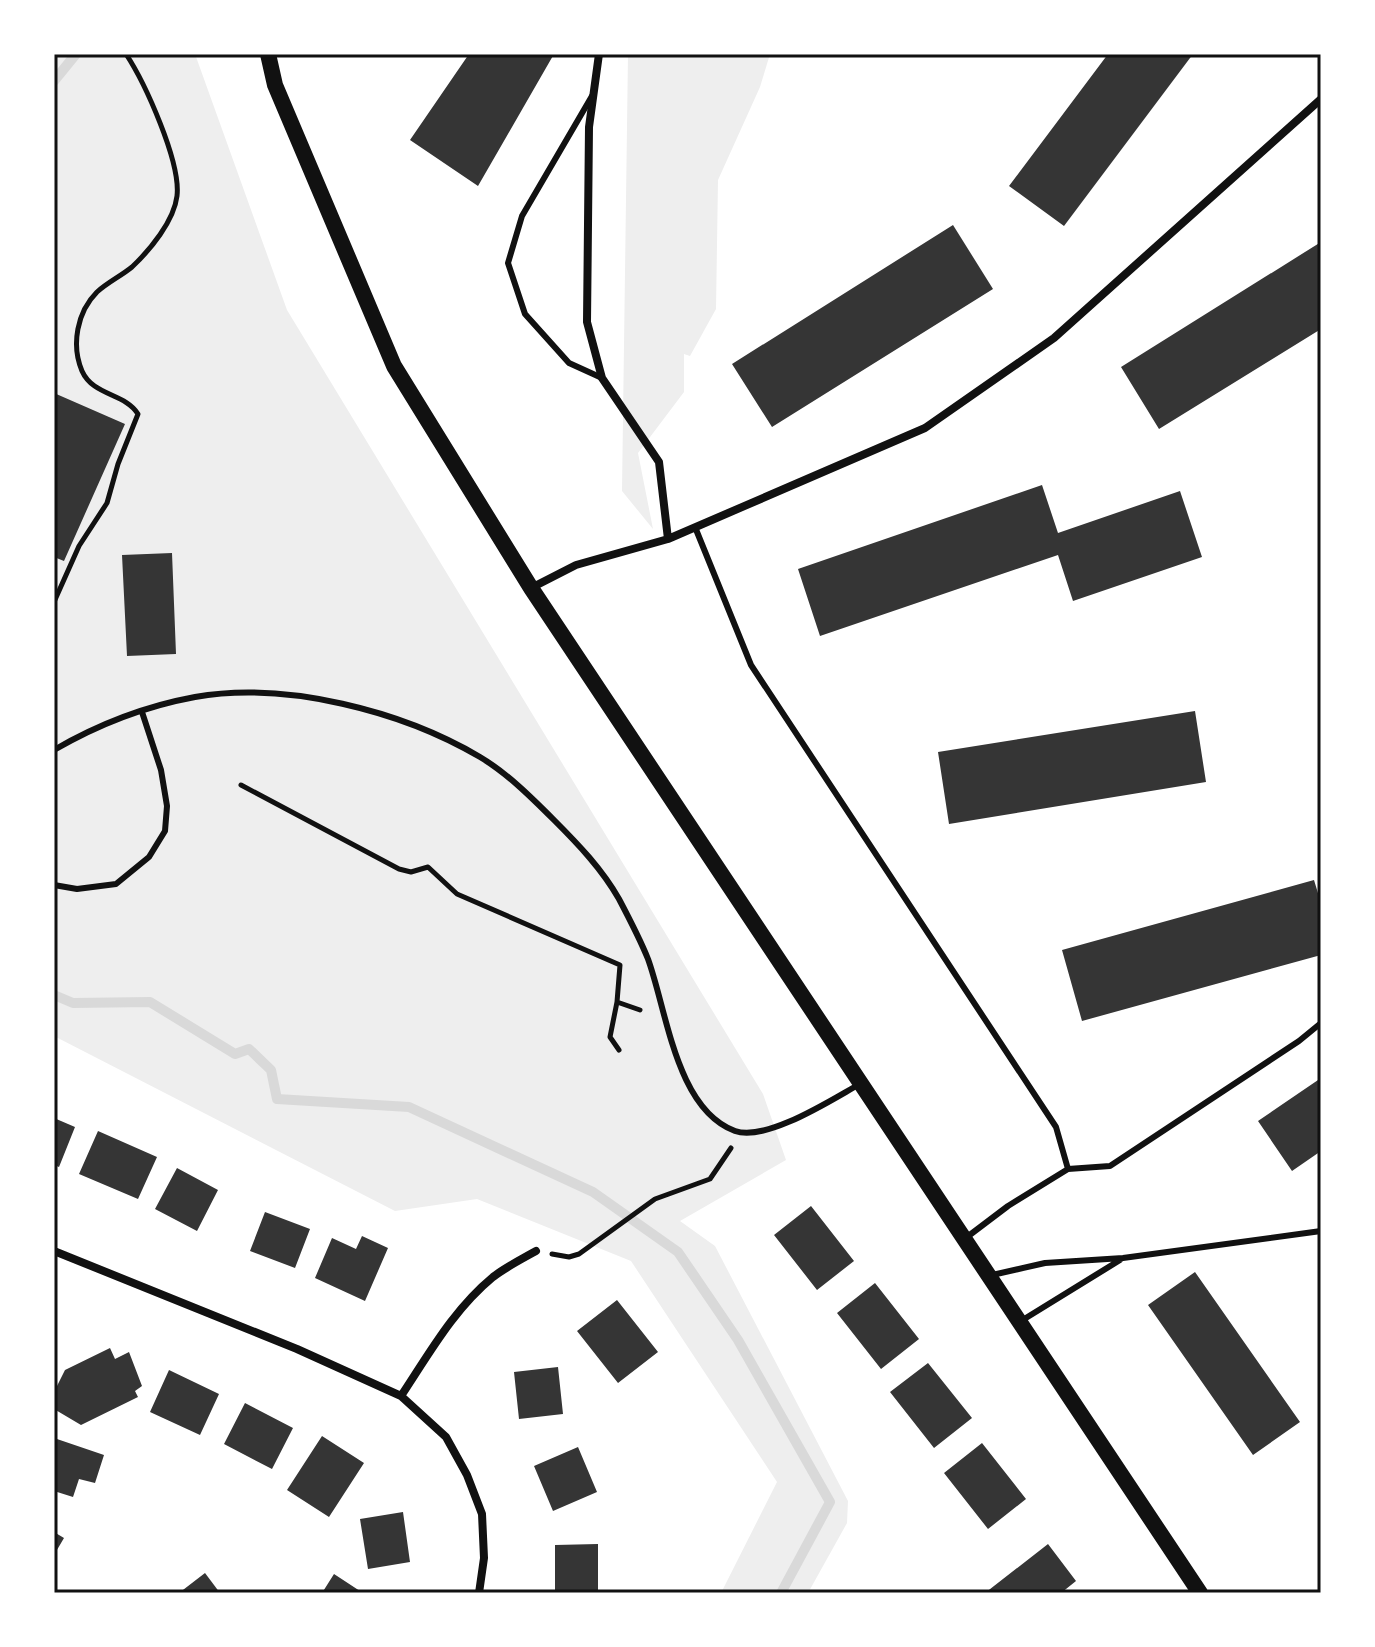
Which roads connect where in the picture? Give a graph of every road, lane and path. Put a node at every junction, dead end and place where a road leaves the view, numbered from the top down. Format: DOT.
graph roads {
  1 [pos="126,54"];
  2 [pos="268,54"];
  3 [pos="599,54"];
  4 [pos="594,93"];
  5 [pos="1321,99"];
  6 [pos="602,378"];
  7 [pos="695,527"];
  8 [pos="668,539"];
  9 [pos="531,588"];
  10 [pos="54,602"];
  11 [pos="142,712"];
  12 [pos="54,750"];
  13 [pos="241,785"];
  14 [pos="54,885"];
  15 [pos="617,1002"];
  16 [pos="640,1010"];
  17 [pos="1321,1023"];
  18 [pos="619,1050"];
  19 [pos="861,1084"];
  20 [pos="738,1132"];
  21 [pos="1068,1169"];
  22 [pos="1321,1231"];
  23 [pos="964,1239"];
  24 [pos="54,1251"];
  25 [pos="536,1251"];
  26 [pos="1123,1258"];
  27 [pos="988,1276"];
  28 [pos="1018,1323"];
  29 [pos="401,1396"];
  30 [pos="479,1593"];
  31 [pos="1200,1593"];
  1 -- 10 [label="path"];
  2 -- 9 [label="main road"];
  3 -- 4 [label="street"];
  4 -- 6 [label="street"];
  4 -- 6 [label="lane"];
  5 -- 7 [label="street"];
  6 -- 8 [label="street"];
  7 -- 8 [label="street"];
  7 -- 21 [label="lane"];
  8 -- 9 [label="street"];
  9 -- 19 [label="main road"];
  11 -- 12 [label="lane"];
  11 -- 14 [label="lane"];
  11 -- 20 [label="lane"];
  13 -- 15 [label="path"];
  15 -- 16 [label="path"];
  15 -- 18 [label="path"];
  17 -- 21 [label="lane"];
  19 -- 20 [label="lane"];
  19 -- 23 [label="main road"];
  20 -- 25 [label="path"];
  21 -- 23 [label="lane"];
  22 -- 26 [label="lane"];
  23 -- 27 [label="main road"];
  24 -- 29 [label="street"];
  25 -- 29 [label="street"];
  26 -- 27 [label="lane"];
  26 -- 28 [label="lane"];
  27 -- 28 [label="main road"];
  28 -- 31 [label="main road"];
  29 -- 30 [label="street"];
}
